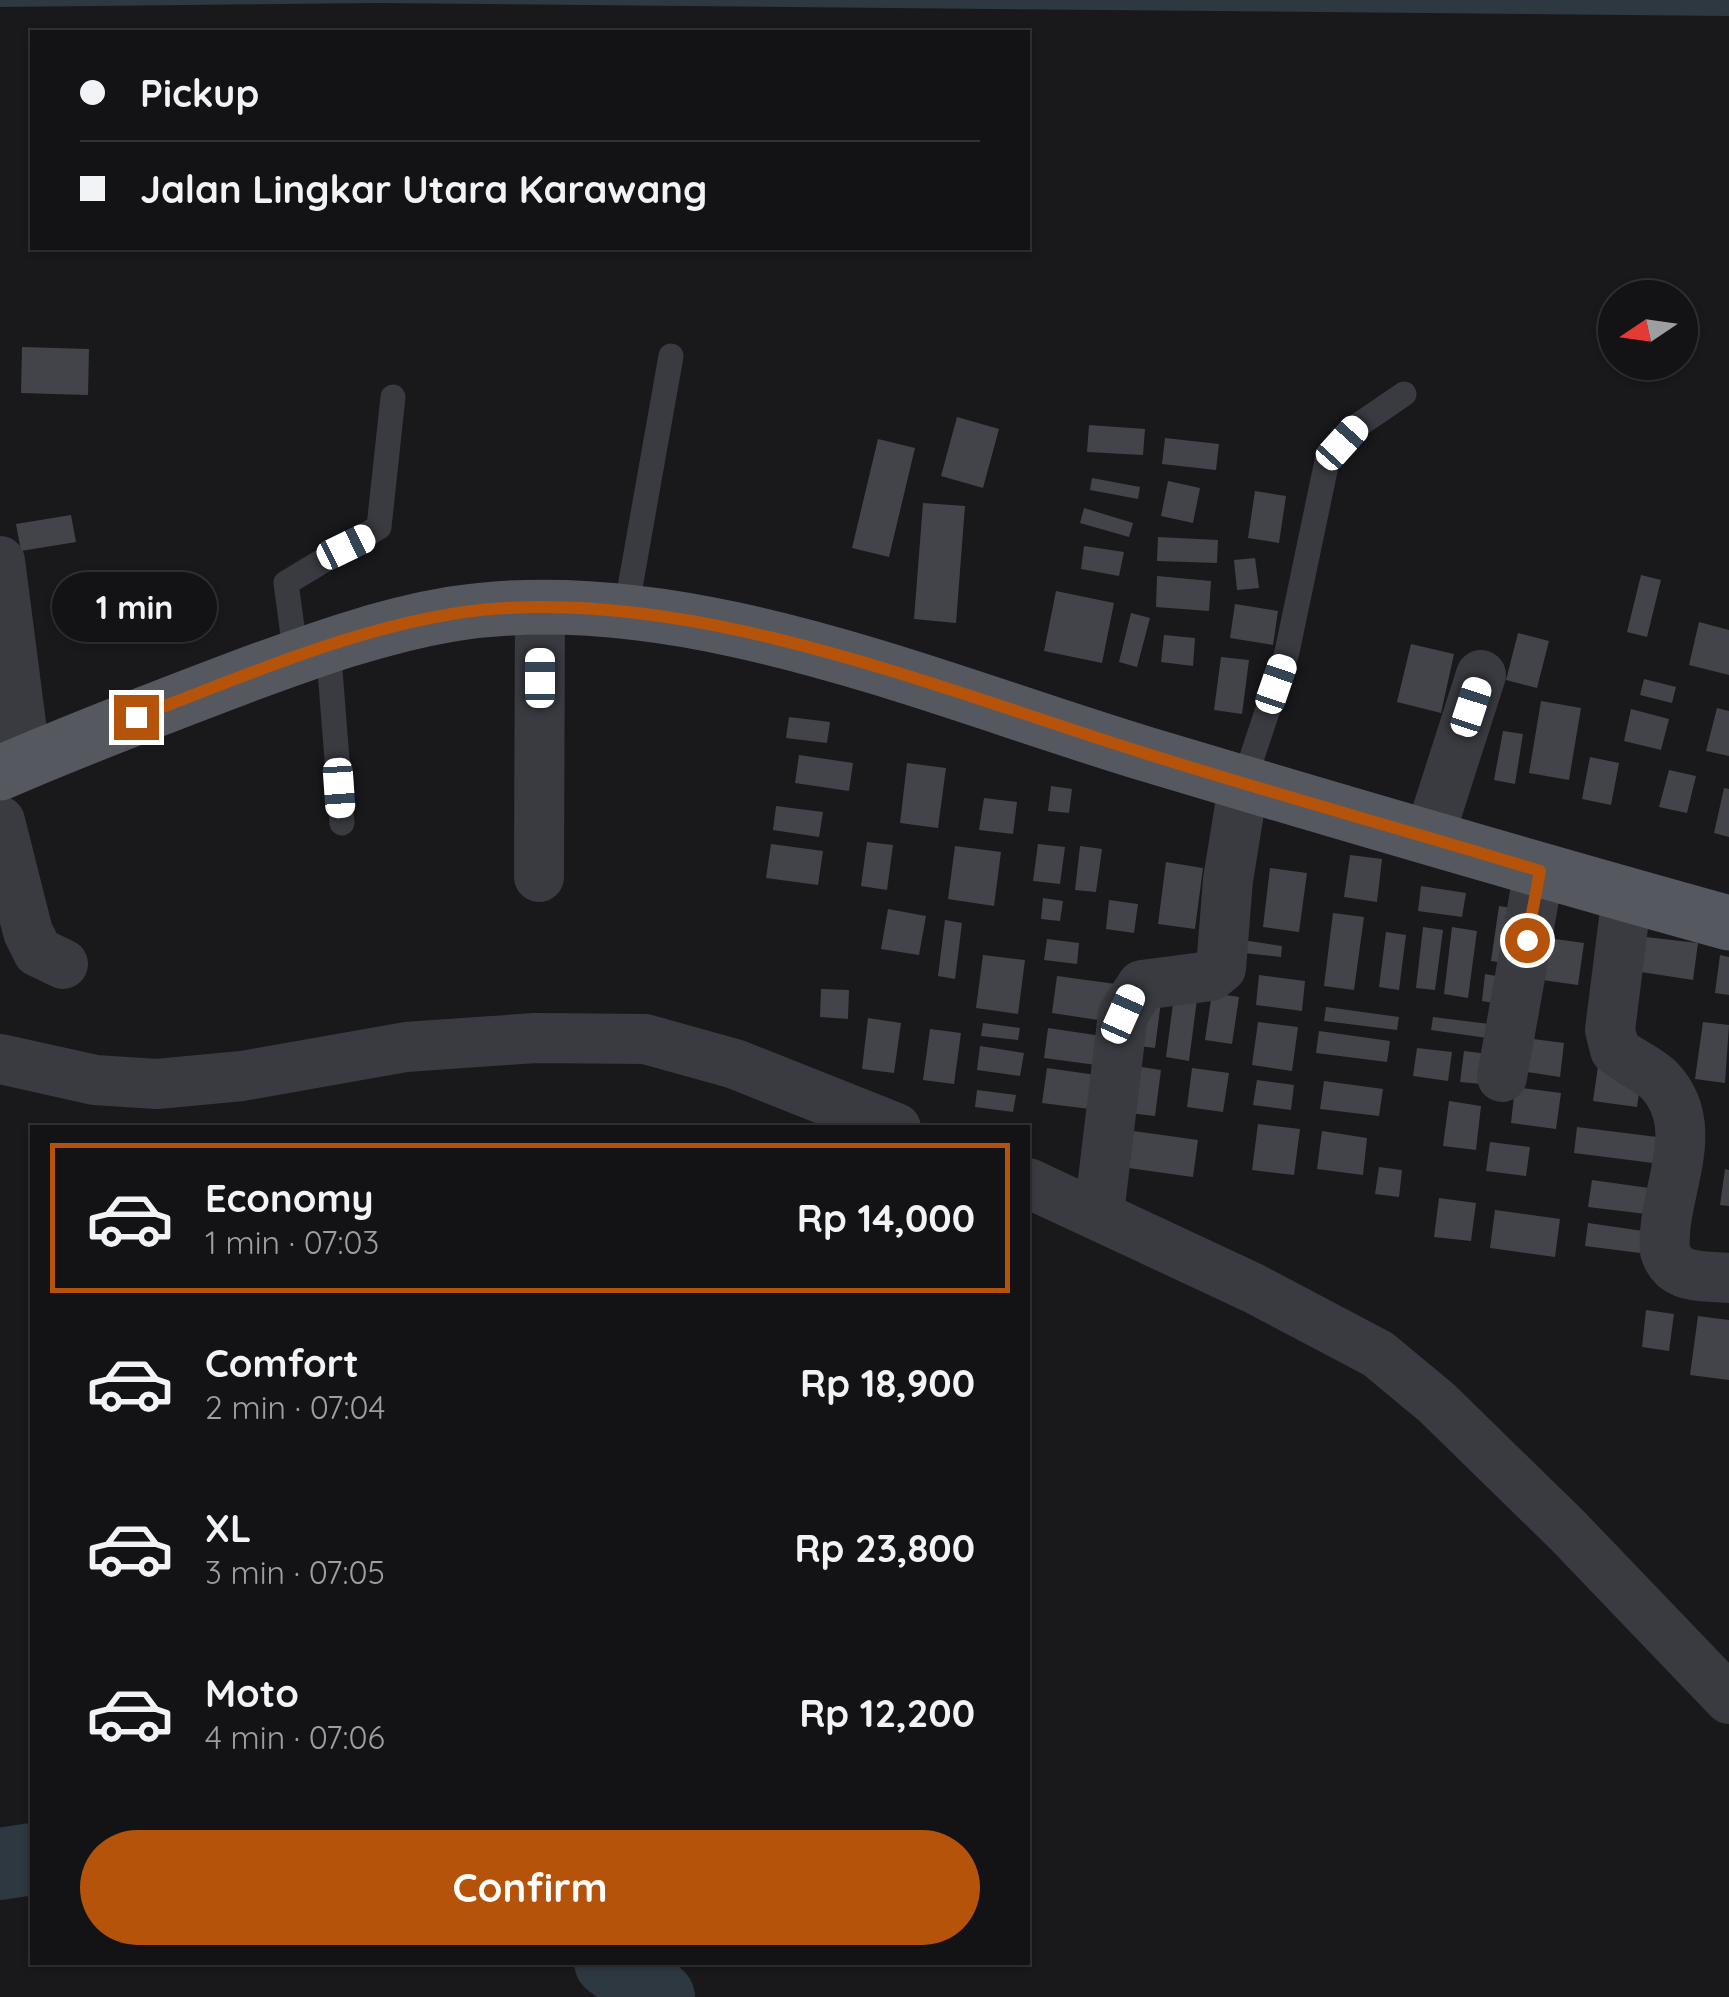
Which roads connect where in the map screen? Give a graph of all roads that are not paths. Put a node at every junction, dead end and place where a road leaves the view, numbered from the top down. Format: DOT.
graph roads {
  1 [pos="671,356"];
  2 [pos="1404,394"];
  3 [pos="393,397"];
  4 [pos="0,561"];
  5 [pos="540,607"];
  6 [pos="626,610"];
  7 [pos="312,651"];
  8 [pos="1481,675"];
  9 [pos="13,767"];
  10 [pos="1244,782"];
  11 [pos="0,821"];
  12 [pos="342,824"];
  13 [pos="1430,837"];
  14 [pos="1540,871"];
  15 [pos="539,877"];
  16 [pos="1627,895"];
  17 [pos="1729,923"];
  18 [pos="63,964"];
  19 [pos="0,1059"];
  20 [pos="1502,1078"];
  21 [pos="888,1125"];
  22 [pos="1030,1184"];
  23 [pos="1099,1214"];
  24 [pos="1729,1278"];
  25 [pos="1729,1698"];
  1 -- 6 [label="lane"];
  2 -- 10 [label="lane"];
  3 -- 7 [label="lane"];
  4 -- 9 [label="street"];
  5 -- 6 [label="main road"];
  5 -- 7 [label="main road"];
  5 -- 15 [label="street"];
  6 -- 10 [label="main road"];
  7 -- 9 [label="main road"];
  7 -- 12 [label="lane"];
  8 -- 13 [label="street"];
  10 -- 13 [label="main road"];
  10 -- 23 [label="street"];
  11 -- 18 [label="street"];
  13 -- 14 [label="main road"];
  14 -- 16 [label="main road"];
  14 -- 20 [label="street"];
  16 -- 17 [label="main road"];
  16 -- 24 [label="street"];
  19 -- 21 [label="street"];
  22 -- 23 [label="street"];
  23 -- 25 [label="street"];
}
